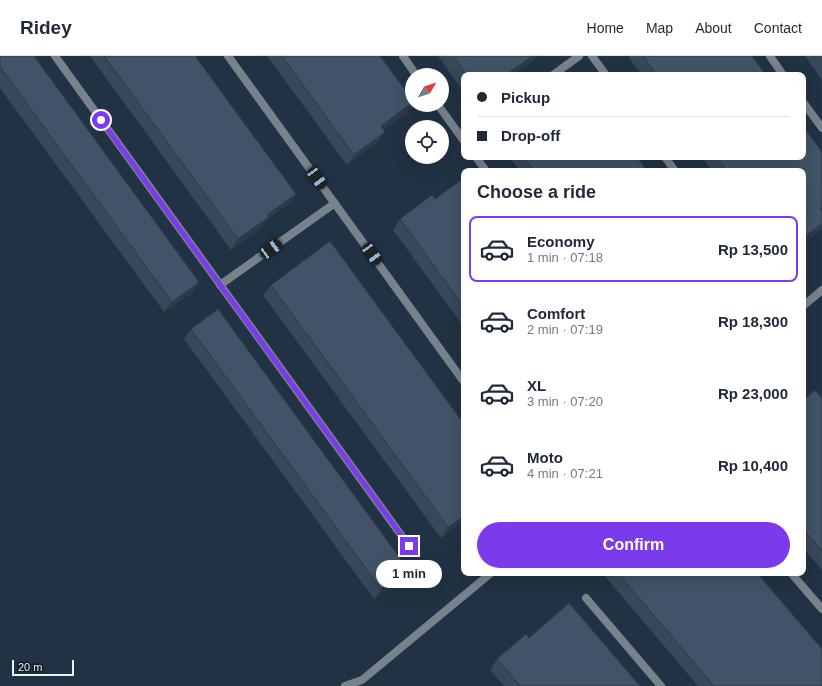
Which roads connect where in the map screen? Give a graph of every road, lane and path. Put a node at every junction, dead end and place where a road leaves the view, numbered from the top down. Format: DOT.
graph roads {
  1 [pos="55,56"];
  2 [pos="228,56"];
  3 [pos="403,56"];
  4 [pos="579,56"];
  5 [pos="592,56"];
  6 [pos="770,56"];
  7 [pos="411,68"];
  8 [pos="557,72"];
  9 [pos="604,72"];
  10 [pos="782,72"];
  11 [pos="806,106"];
  12 [pos="443,112"];
  13 [pos="822,128"];
  14 [pos="461,136"];
  15 [pos="335,203"];
  16 [pos="220,285"];
  17 [pos="822,290"];
  18 [pos="806,303"];
  19 [pos="461,378"];
  20 [pos="409,546"];
  21 [pos="487,576"];
  22 [pos="794,576"];
  23 [pos="586,598"];
  24 [pos="822,609"];
  25 [pos="361,683"];
  26 [pos="345,686"];
  27 [pos="662,686"];
  1 -- 16 [label="street"];
  2 -- 15 [label="street"];
  3 -- 7 [label="street"];
  4 -- 8 [label="street"];
  5 -- 9 [label="street"];
  6 -- 10 [label="street"];
  11 -- 13 [label="street"];
  12 -- 14 [label="street"];
  15 -- 16 [label="street"];
  15 -- 19 [label="street"];
  16 -- 20 [label="street"];
  17 -- 18 [label="street"];
  21 -- 25 [label="street"];
  22 -- 24 [label="street"];
  23 -- 27 [label="street"];
  25 -- 26 [label="street"];
}
